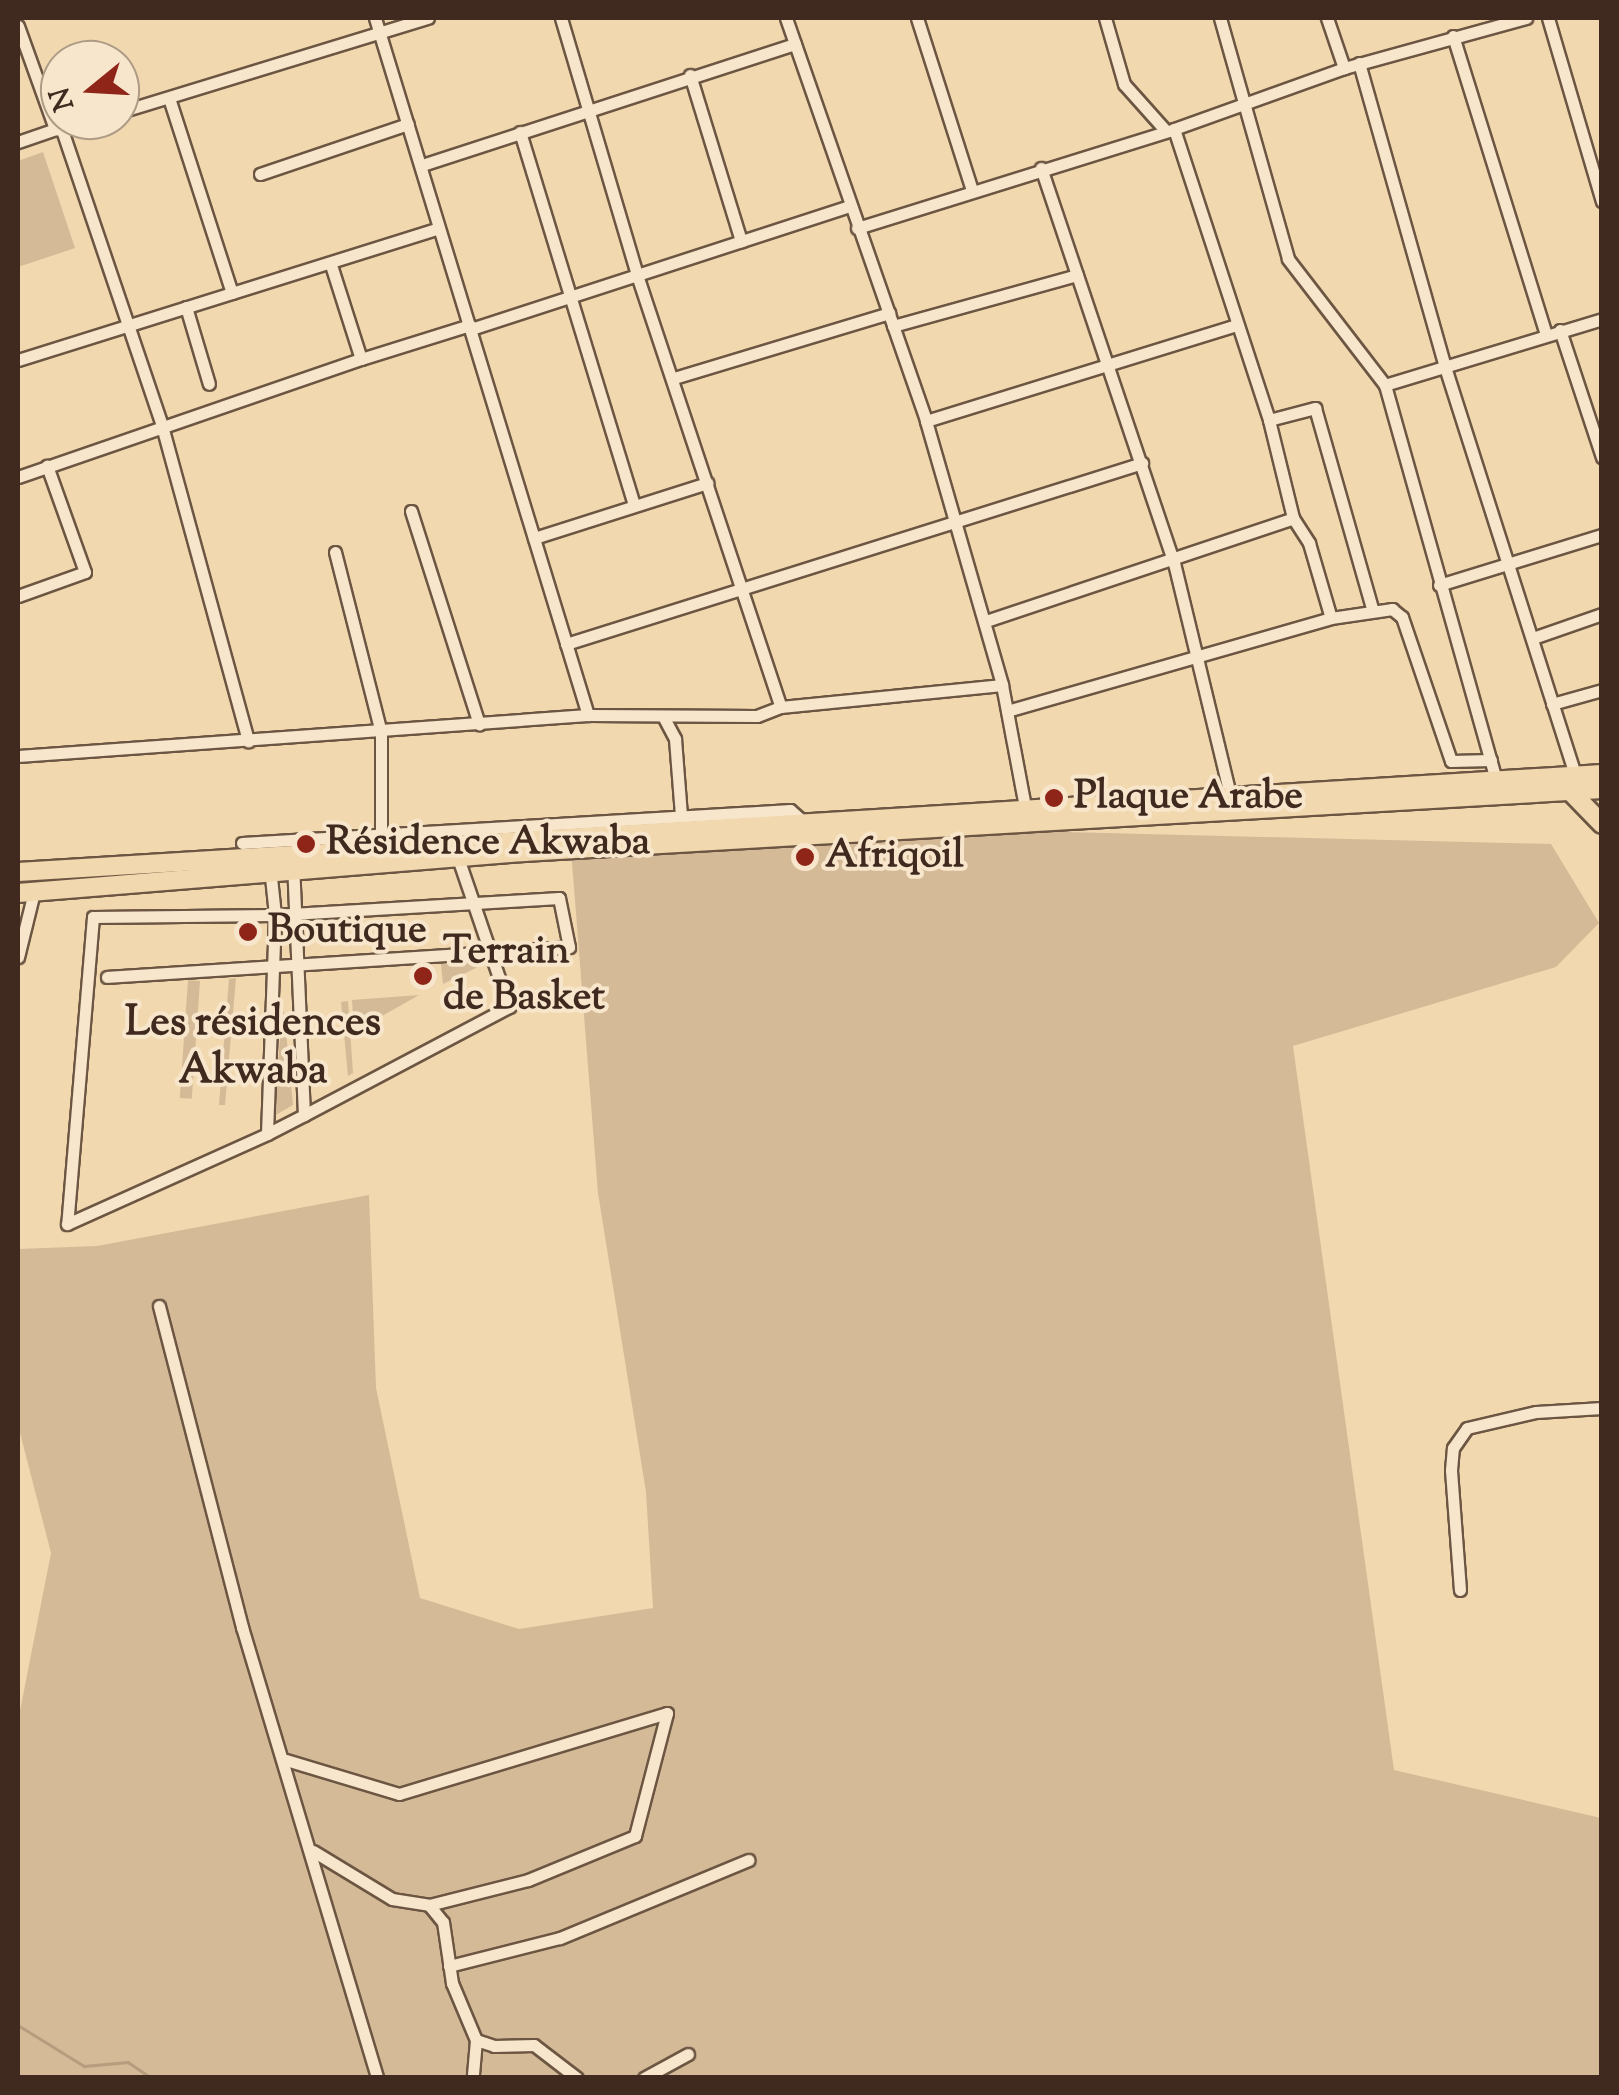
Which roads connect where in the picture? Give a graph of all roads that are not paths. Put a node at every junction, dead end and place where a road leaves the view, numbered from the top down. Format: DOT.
graph roads {
  1 [pos="26,18"];
  2 [pos="375,18"];
  3 [pos="428,18"];
  4 [pos="561,18"];
  5 [pos="786,18"];
  6 [pos="916,18"];
  7 [pos="1105,18"];
  8 [pos="1220,18"];
  9 [pos="1327,18"];
  10 [pos="1526,18"];
  11 [pos="1548,18"];
  12 [pos="18,30"];
  13 [pos="380,33"];
  14 [pos="1453,36"];
  15 [pos="794,44"];
  16 [pos="1359,63"];
  17 [pos="1344,68"];
  18 [pos="690,75"];
  19 [pos="40,85"];
  20 [pos="168,98"];
  21 [pos="1246,104"];
  22 [pos="140,106"];
  23 [pos="588,107"];
  24 [pos="408,124"];
  25 [pos="1170,130"];
  26 [pos="520,132"];
  27 [pos="62,140"];
  28 [pos="422,165"];
  29 [pos="1042,168"];
  30 [pos="260,174"];
  31 [pos="972,190"];
  32 [pos="1602,201"];
  33 [pos="849,206"];
  34 [pos="857,228"];
  35 [pos="437,229"];
  36 [pos="741,241"];
  37 [pos="331,264"];
  38 [pos="1077,274"];
  39 [pos="637,275"];
  40 [pos="232,293"];
  41 [pos="571,297"];
  42 [pos="186,308"];
  43 [pos="891,319"];
  44 [pos="1602,319"];
  45 [pos="1236,325"];
  46 [pos="129,326"];
  47 [pos="471,327"];
  48 [pos="1560,330"];
  49 [pos="1546,334"];
  50 [pos="361,359"];
  51 [pos="18,360"];
  52 [pos="1108,366"];
  53 [pos="1445,367"];
  54 [pos="674,378"];
  55 [pos="209,384"];
  56 [pos="1384,385"];
  57 [pos="1269,420"];
  58 [pos="926,421"];
  59 [pos="162,426"];
  60 [pos="1602,457"];
  61 [pos="1142,463"];
  62 [pos="48,466"];
  63 [pos="18,476"];
  64 [pos="707,483"];
  65 [pos="634,506"];
  66 [pos="411,511"];
  67 [pos="955,518"];
  68 [pos="1293,518"];
  69 [pos="1602,535"];
  70 [pos="534,538"];
  71 [pos="335,552"];
  72 [pos="1174,562"];
  73 [pos="1512,563"];
  74 [pos="1439,585"];
  75 [pos="742,586"];
  76 [pos="18,596"];
  77 [pos="1372,608"];
  78 [pos="1602,614"];
  79 [pos="1331,618"];
  80 [pos="986,621"];
  81 [pos="1533,638"];
  82 [pos="566,644"];
  83 [pos="1198,661"];
  84 [pos="1002,685"];
  85 [pos="1602,690"];
  86 [pos="1552,704"];
  87 [pos="782,707"];
  88 [pos="1007,710"];
  89 [pos="588,715"];
  90 [pos="664,718"];
  91 [pos="480,724"];
  92 [pos="382,732"];
  93 [pos="248,741"];
  94 [pos="18,756"];
  95 [pos="1492,760"];
  96 [pos="1602,774"];
  97 [pos="1496,780"];
  98 [pos="1572,783"];
  99 [pos="1602,790"];
  100 [pos="1230,794"];
  101 [pos="1025,807"];
  102 [pos="681,816"];
  103 [pos="806,824"];
  104 [pos="1602,824"];
  105 [pos="381,836"];
  106 [pos="242,843"];
  107 [pos="292,852"];
  108 [pos="269,853"];
  109 [pos="459,861"];
  110 [pos="18,872"];
  111 [pos="294,873"];
  112 [pos="271,874"];
  113 [pos="26,893"];
  114 [pos="474,904"];
  115 [pos="294,914"];
  116 [pos="275,915"];
  117 [pos="24,918"];
  118 [pos="491,954"];
  119 [pos="18,957"];
  120 [pos="272,967"];
  121 [pos="296,967"];
  122 [pos="107,977"];
  123 [pos="304,1114"];
  124 [pos="266,1134"];
  125 [pos="159,1306"];
  126 [pos="1602,1408"];
  127 [pos="1460,1590"];
  128 [pos="286,1760"];
  129 [pos="313,1850"];
  130 [pos="748,1860"];
  131 [pos="430,1905"];
  132 [pos="449,1966"];
  133 [pos="476,2040"];
  134 [pos="688,2054"];
  135 [pos="377,2078"];
  136 [pos="473,2078"];
  137 [pos="578,2078"];
  138 [pos="644,2078"];
  1 -- 12 [label="street"];
  2 -- 13 [label="street"];
  3 -- 13 [label="street"];
  4 -- 23 [label="street"];
  5 -- 15 [label="street"];
  6 -- 31 [label="street"];
  7 -- 25 [label="street"];
  8 -- 21 [label="street"];
  9 -- 17 [label="street"];
  10 -- 14 [label="street"];
  11 -- 32 [label="street"];
  12 -- 19 [label="street"];
  13 -- 20 [label="street"];
  13 -- 24 [label="street"];
  14 -- 16 [label="street"];
  14 -- 49 [label="street"];
  15 -- 18 [label="street"];
  15 -- 33 [label="street"];
  16 -- 17 [label="street"];
  16 -- 53 [label="street"];
  17 -- 21 [label="street"];
  18 -- 23 [label="street"];
  18 -- 36 [label="street"];
  20 -- 22 [label="street"];
  20 -- 40 [label="street"];
  21 -- 25 [label="street"];
  21 -- 56 [label="street"];
  23 -- 26 [label="street"];
  23 -- 39 [label="street"];
  24 -- 28 [label="street"];
  24 -- 30 [label="street"];
  25 -- 29 [label="street"];
  25 -- 45 [label="street"];
  26 -- 28 [label="street"];
  26 -- 41 [label="street"];
  27 -- 46 [label="street"];
  28 -- 35 [label="street"];
  29 -- 31 [label="street"];
  29 -- 38 [label="street"];
  31 -- 34 [label="street"];
  33 -- 34 [label="street"];
  33 -- 36 [label="street"];
  34 -- 43 [label="street"];
  35 -- 37 [label="street"];
  35 -- 47 [label="street"];
  36 -- 39 [label="street"];
  37 -- 40 [label="street"];
  37 -- 50 [label="street"];
  38 -- 43 [label="street"];
  38 -- 52 [label="street"];
  39 -- 41 [label="street"];
  39 -- 54 [label="street"];
  40 -- 42 [label="street"];
  41 -- 47 [label="street"];
  41 -- 65 [label="street"];
  42 -- 46 [label="street"];
  42 -- 55 [label="street"];
  43 -- 54 [label="street"];
  43 -- 58 [label="street"];
  44 -- 48 [label="street"];
  45 -- 52 [label="street"];
  45 -- 57 [label="street"];
  46 -- 51 [label="street"];
  46 -- 59 [label="street"];
  47 -- 50 [label="street"];
  47 -- 70 [label="street"];
  48 -- 49 [label="street"];
  48 -- 60 [label="street"];
  49 -- 53 [label="street"];
  50 -- 59 [label="street"];
  52 -- 58 [label="street"];
  52 -- 61 [label="street"];
  53 -- 56 [label="street"];
  53 -- 73 [label="street"];
  54 -- 64 [label="street"];
  56 -- 74 [label="street"];
  57 -- 68 [label="street"];
  57 -- 77 [label="street"];
  58 -- 67 [label="street"];
  59 -- 62 [label="street"];
  59 -- 93 [label="street"];
  61 -- 67 [label="street"];
  61 -- 72 [label="street"];
  62 -- 63 [label="street"];
  62 -- 76 [label="street"];
  64 -- 65 [label="street"];
  64 -- 75 [label="street"];
  65 -- 70 [label="street"];
  66 -- 91 [label="street"];
  67 -- 75 [label="street"];
  67 -- 80 [label="street"];
  68 -- 72 [label="street"];
  68 -- 79 [label="street"];
  69 -- 73 [label="street"];
  70 -- 82 [label="street"];
  71 -- 92 [label="street"];
  72 -- 80 [label="street"];
  72 -- 83 [label="street"];
  73 -- 74 [label="street"];
  73 -- 81 [label="street"];
  74 -- 95 [label="street"];
  75 -- 82 [label="street"];
  75 -- 87 [label="street"];
  77 -- 79 [label="street"];
  77 -- 95 [label="street"];
  78 -- 81 [label="street"];
  79 -- 83 [label="street"];
  80 -- 84 [label="street"];
  81 -- 86 [label="street"];
  82 -- 89 [label="street"];
  83 -- 88 [label="street"];
  83 -- 100 [label="street"];
  84 -- 87 [label="street"];
  84 -- 88 [label="street"];
  85 -- 86 [label="street"];
  86 -- 98 [label="street"];
  87 -- 90 [label="street"];
  88 -- 101 [label="street"];
  89 -- 90 [label="street"];
  89 -- 91 [label="street"];
  90 -- 102 [label="street"];
  91 -- 92 [label="street"];
  92 -- 93 [label="street"];
  92 -- 105 [label="street"];
  93 -- 94 [label="street"];
  95 -- 97 [label="street"];
  96 -- 98 [label="main road"];
  97 -- 98 [label="main road"];
  97 -- 100 [label="main road"];
  98 -- 99 [label="main road"];
  98 -- 104 [label="main road"];
  98 -- 109 [label="main road"];
  100 -- 101 [label="main road"];
  101 -- 103 [label="main road"];
  102 -- 103 [label="street"];
  102 -- 105 [label="street"];
  103 -- 107 [label="main road"];
  105 -- 106 [label="street"];
  107 -- 108 [label="main road"];
  107 -- 111 [label="street"];
  108 -- 110 [label="main road"];
  108 -- 112 [label="street"];
  109 -- 111 [label="main road"];
  109 -- 114 [label="street"];
  111 -- 112 [label="main road"];
  111 -- 115 [label="street"];
  112 -- 113 [label="main road"];
  112 -- 116 [label="street"];
  113 -- 117 [label="street"];
  114 -- 115 [label="street"];
  114 -- 118 [label="street"];
  114 -- 118 [label="street"];
  115 -- 116 [label="street"];
  115 -- 121 [label="street"];
  116 -- 120 [label="street"];
  116 -- 124 [label="street"];
  117 -- 119 [label="street"];
  118 -- 121 [label="street"];
  118 -- 123 [label="street"];
  120 -- 121 [label="street"];
  120 -- 122 [label="street"];
  120 -- 124 [label="street"];
  121 -- 123 [label="street"];
  123 -- 124 [label="street"];
  125 -- 128 [label="street"];
  126 -- 127 [label="street"];
  128 -- 129 [label="street"];
  128 -- 131 [label="street"];
  129 -- 131 [label="street"];
  129 -- 135 [label="street"];
  130 -- 132 [label="street"];
  131 -- 132 [label="street"];
  132 -- 133 [label="street"];
  133 -- 136 [label="street"];
  133 -- 137 [label="street"];
  134 -- 138 [label="street"];
}
